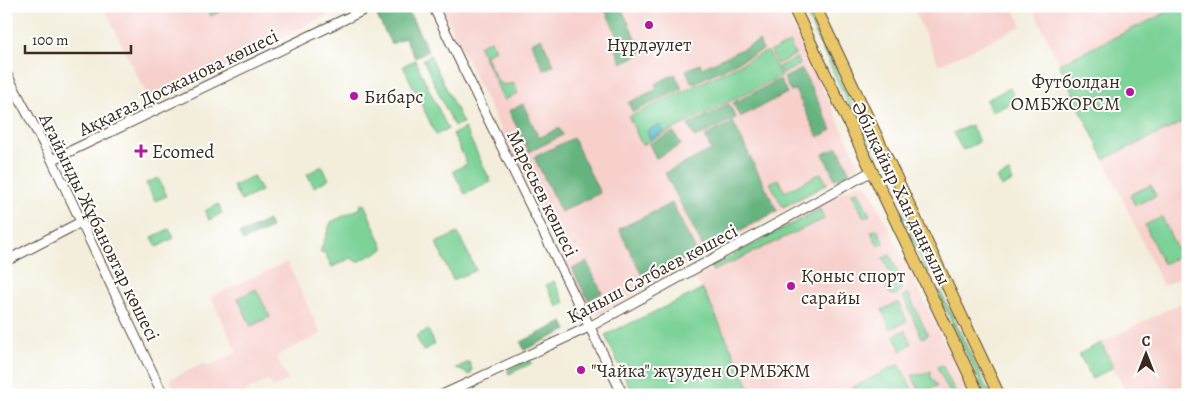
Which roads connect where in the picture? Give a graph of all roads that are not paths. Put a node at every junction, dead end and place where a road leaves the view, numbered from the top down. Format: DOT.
graph roads {
  1 [pos="372,6"];
  2 [pos="433,6"];
  3 [pos="793,6"];
  4 [pos="815,6"];
  5 [pos="6,73"];
  6 [pos="52,160"];
  7 [pos="872,171"];
  8 [pos="81,222"];
  9 [pos="6,261"];
  10 [pos="943,274"];
  11 [pos="926,282"];
  12 [pos="591,326"];
  13 [pos="163,395"];
  14 [pos="442,395"];
  15 [pos="623,395"];
  16 [pos="979,395"];
  17 [pos="999,395"];
  1 -- 6 [label="street, Аққағаз Досжанова көшесі"];
  2 -- 12 [label="street, Маресьев көшесі"];
  3 -- 7 [label="main road, Әбілқайыр Хан даңғылы"];
  4 -- 10 [label="main road, Әбілқайыр Хан даңғылы"];
  5 -- 6 [label="street, Ағайынды Жұбановтар көшесі"];
  6 -- 8 [label="street, Ағайынды Жұбановтар көшесі"];
  7 -- 11 [label="main road, Әбілқайыр Хан даңғылы"];
  7 -- 12 [label="street, Қаныш Сәтбаев көшесі"];
  8 -- 9 [label="street"];
  8 -- 13 [label="street, Ағайынды Жұбановтар көшесі"];
  10 -- 11 [label="main road"];
  10 -- 17 [label="main road, Әбілқайыр Хан даңғылы"];
  11 -- 16 [label="main road, Әбілқайыр Хан даңғылы"];
  12 -- 14 [label="street, Қаныш Сәтбаев көшесі"];
  12 -- 15 [label="street, Маресьев көшесі"];
}
